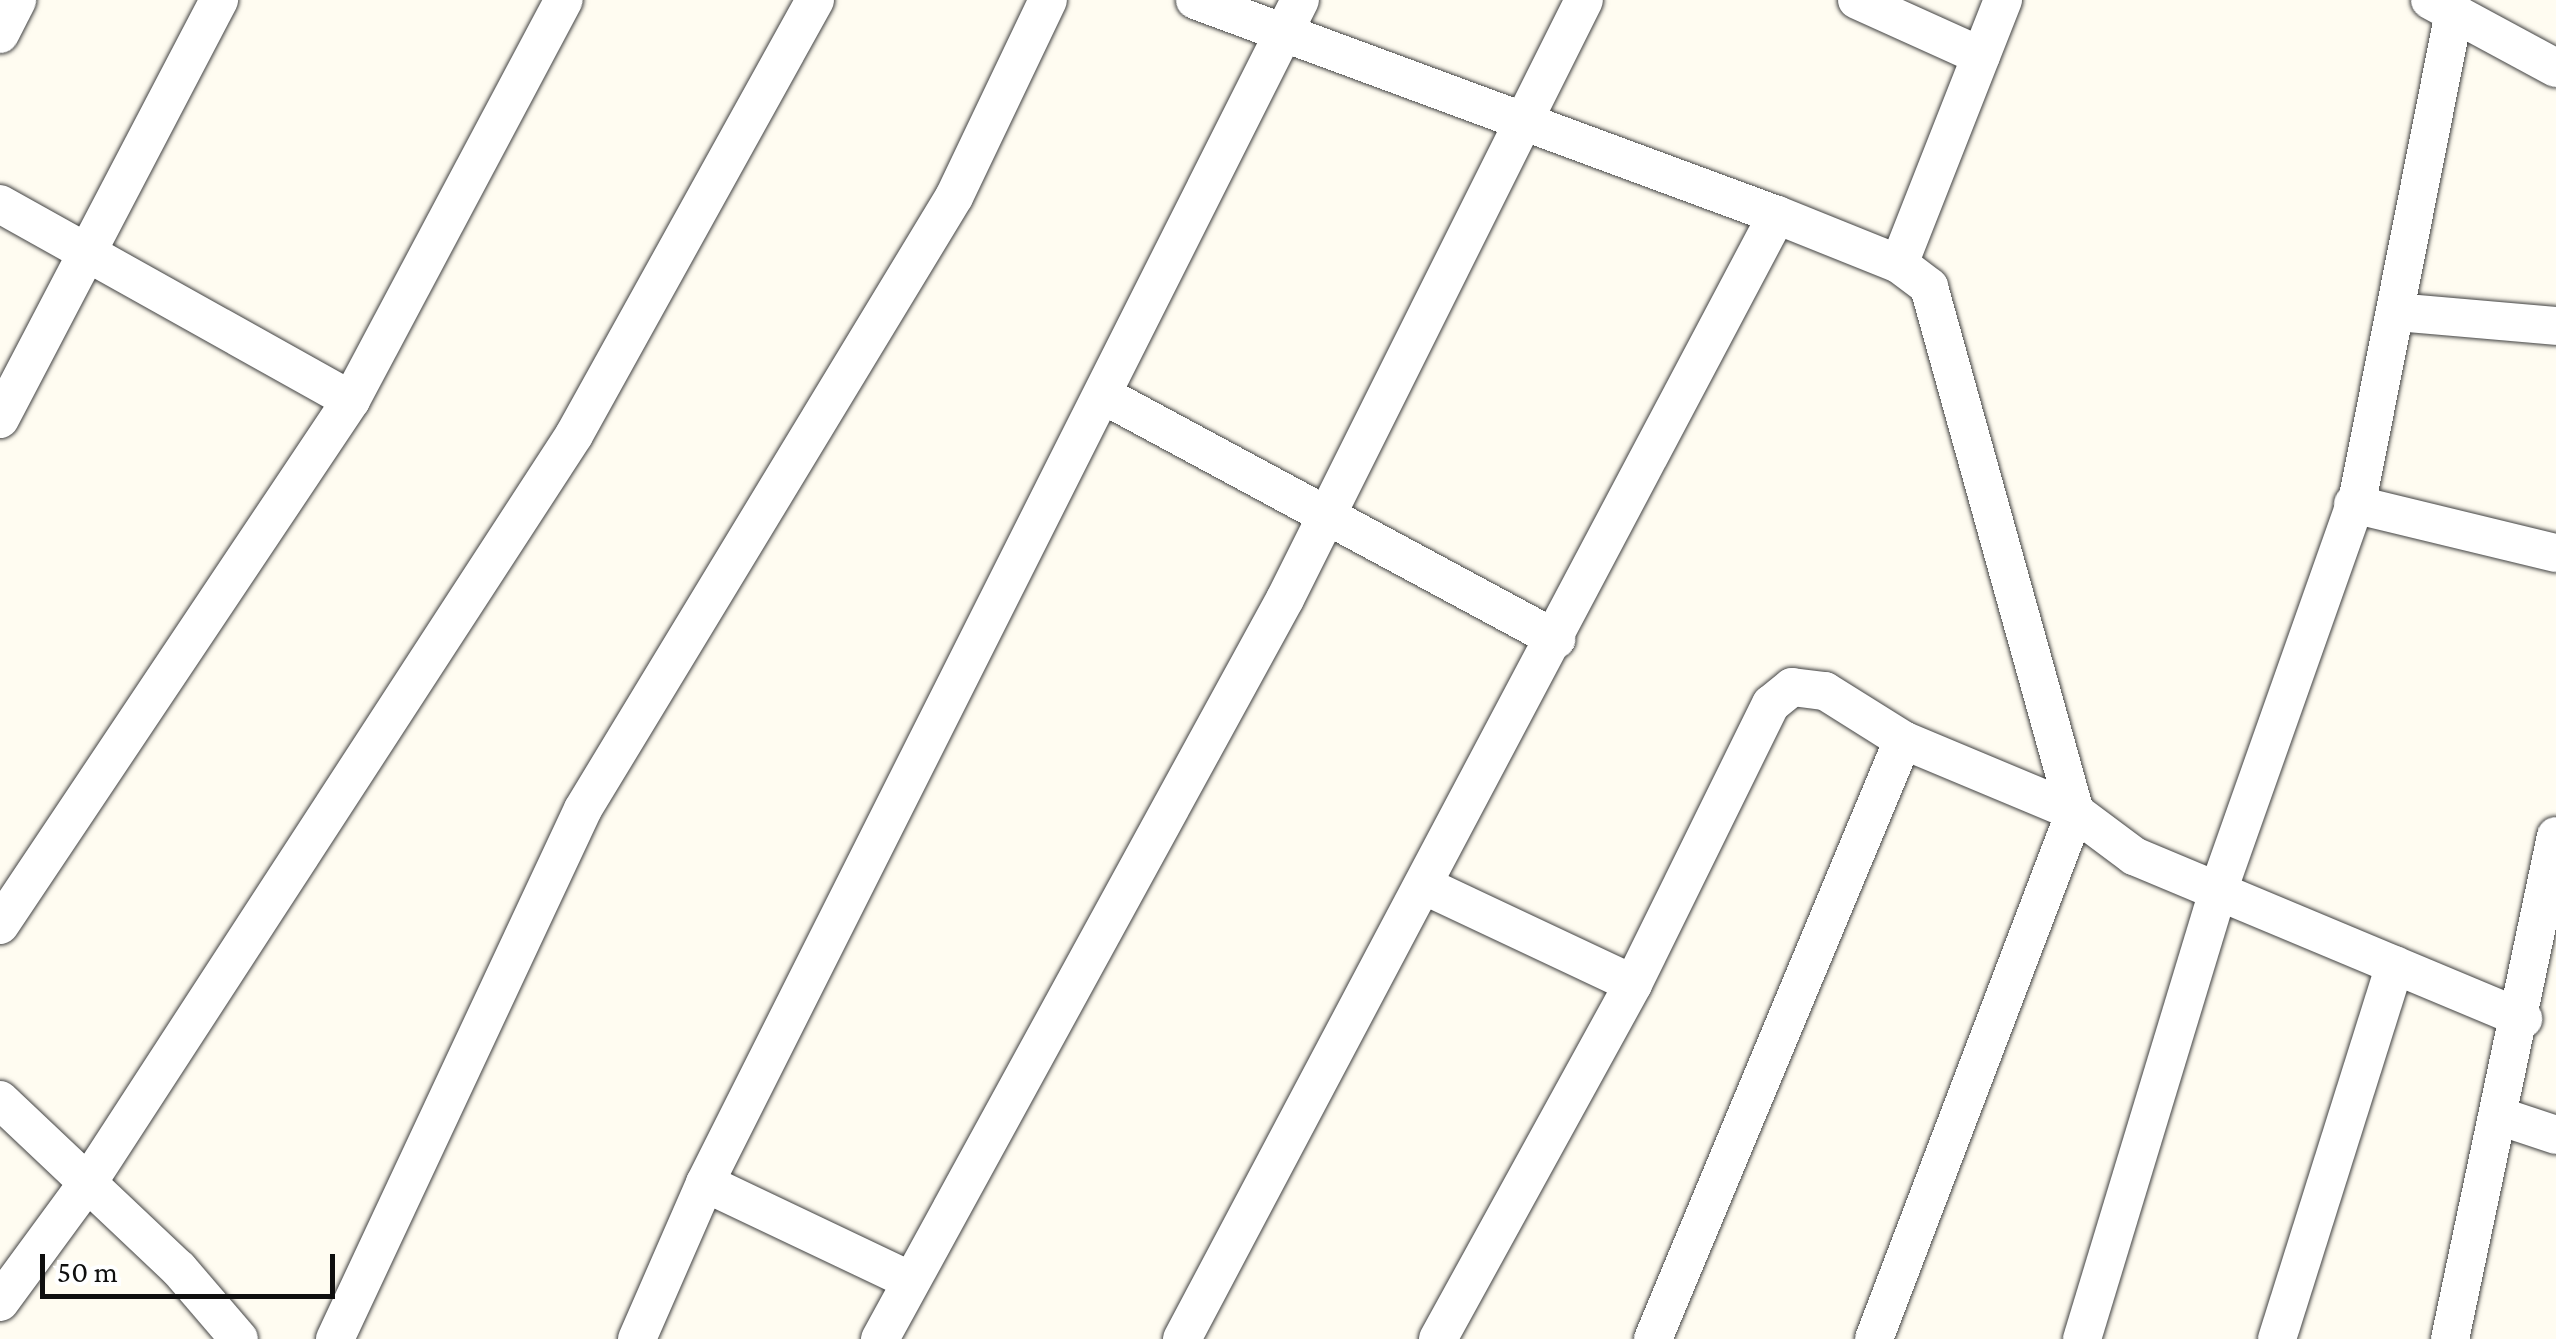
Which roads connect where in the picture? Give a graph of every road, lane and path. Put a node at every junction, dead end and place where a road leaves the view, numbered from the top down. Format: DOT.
graph roads {
  1 [pos="17,0"];
  2 [pos="219,0"];
  3 [pos="564,0"];
  4 [pos="815,0"];
  5 [pos="1048,0"];
  6 [pos="1195,0"];
  7 [pos="1300,0"];
  8 [pos="1584,0"];
  9 [pos="1857,0"];
  10 [pos="2004,0"];
  11 [pos="2442,6"];
  12 [pos="0,34"];
  13 [pos="1283,34"];
  14 [pos="1981,56"];
  15 [pos="2556,68"];
  16 [pos="1526,118"];
  17 [pos="0,204"];
  18 [pos="1776,215"];
  19 [pos="88,258"];
  20 [pos="1900,264"];
  21 [pos="2396,312"];
  22 [pos="2556,326"];
  23 [pos="1103,394"];
  24 [pos="351,400"];
  25 [pos="0,419"];
  26 [pos="2354,504"];
  27 [pos="1328,514"];
  28 [pos="2556,554"];
  29 [pos="1556,639"];
  30 [pos="1903,740"];
  31 [pos="2074,812"];
  32 [pos="2556,836"];
  33 [pos="1423,886"];
  34 [pos="2218,891"];
  35 [pos="0,925"];
  36 [pos="2395,965"];
  37 [pos="1633,984"];
  38 [pos="2523,1018"];
  39 [pos="0,1100"];
  40 [pos="2502,1117"];
  41 [pos="2556,1135"];
  42 [pos="90,1181"];
  43 [pos="705,1184"];
  44 [pos="911,1281"];
  45 [pos="0,1302"];
  46 [pos="239,1339"];
  47 [pos="335,1339"];
  48 [pos="637,1339"];
  49 [pos="880,1339"];
  50 [pos="1182,1339"];
  51 [pos="1438,1339"];
  52 [pos="1653,1339"];
  53 [pos="1874,1339"];
  54 [pos="2082,1339"];
  55 [pos="2278,1339"];
  56 [pos="2450,1339"];
  1 -- 12 [label="street"];
  2 -- 19 [label="street"];
  3 -- 24 [label="street"];
  4 -- 42 [label="street"];
  5 -- 47 [label="street"];
  6 -- 13 [label="street"];
  7 -- 13 [label="street"];
  8 -- 16 [label="street"];
  9 -- 14 [label="street"];
  10 -- 14 [label="street"];
  11 -- 15 [label="street"];
  11 -- 21 [label="street"];
  13 -- 16 [label="street"];
  13 -- 23 [label="street"];
  14 -- 20 [label="street"];
  16 -- 18 [label="street"];
  16 -- 27 [label="street"];
  17 -- 19 [label="street"];
  18 -- 20 [label="street"];
  18 -- 29 [label="street"];
  19 -- 24 [label="street"];
  19 -- 25 [label="street"];
  20 -- 31 [label="street"];
  21 -- 22 [label="street"];
  21 -- 26 [label="street"];
  23 -- 27 [label="street"];
  23 -- 43 [label="street"];
  24 -- 35 [label="street"];
  26 -- 28 [label="street"];
  26 -- 34 [label="street"];
  27 -- 29 [label="street"];
  27 -- 44 [label="street"];
  29 -- 33 [label="street"];
  30 -- 31 [label="street"];
  30 -- 37 [label="street"];
  30 -- 52 [label="street"];
  31 -- 34 [label="street"];
  31 -- 53 [label="street"];
  32 -- 38 [label="street"];
  33 -- 37 [label="street"];
  33 -- 50 [label="street"];
  34 -- 36 [label="street"];
  34 -- 54 [label="street"];
  36 -- 38 [label="street"];
  36 -- 55 [label="street"];
  37 -- 51 [label="street"];
  38 -- 40 [label="street"];
  39 -- 42 [label="street"];
  40 -- 41 [label="street"];
  40 -- 56 [label="street"];
  42 -- 45 [label="street"];
  42 -- 46 [label="street"];
  43 -- 44 [label="street"];
  43 -- 48 [label="street"];
  44 -- 49 [label="street"];
}
